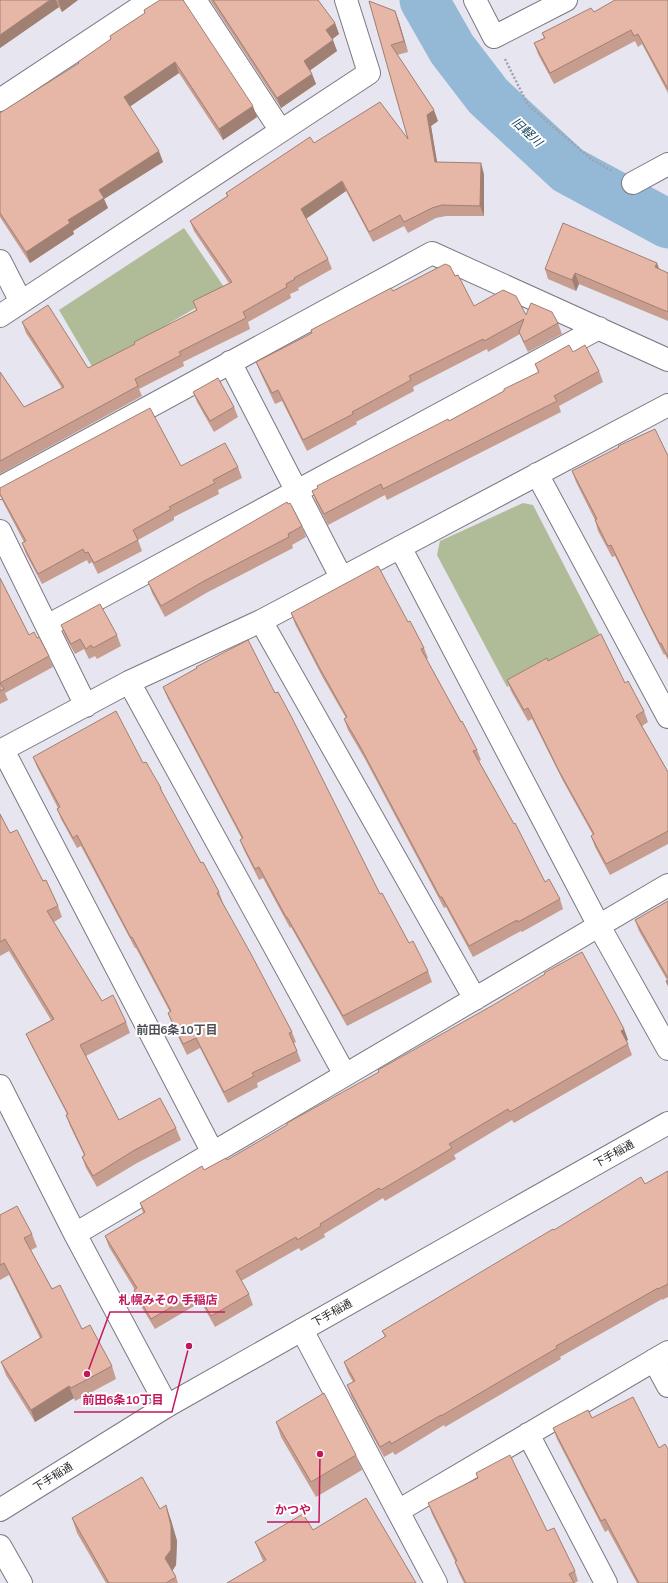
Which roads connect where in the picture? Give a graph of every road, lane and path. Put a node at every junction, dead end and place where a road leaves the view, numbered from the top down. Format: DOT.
graph roads {
  1 [pos="151,0"];
  2 [pos="195,0"];
  3 [pos="346,0"];
  4 [pos="475,0"];
  5 [pos="566,0"];
  6 [pos="494,37"];
  7 [pos="0,100"];
  8 [pos="281,131"];
  9 [pos="668,164"];
  10 [pos="633,183"];
  11 [pos="0,262"];
  12 [pos="21,302"];
  13 [pos="0,316"];
  14 [pos="599,328"];
  15 [pos="668,360"];
  16 [pos="230,362"];
  17 [pos="668,405"];
  18 [pos="537,474"];
  19 [pos="0,488"];
  20 [pos="297,491"];
  21 [pos="0,531"];
  22 [pos="400,546"];
  23 [pos="7,562"];
  24 [pos="341,577"];
  25 [pos="261,621"];
  26 [pos="47,626"];
  27 [pos="129,682"];
  28 [pos="86,706"];
  29 [pos="668,717"];
  30 [pos="1,751"];
  31 [pos="668,885"];
  32 [pos="599,926"];
  33 [pos="475,999"];
  34 [pos="668,1049"];
  35 [pos="345,1075"];
  36 [pos="0,1086"];
  37 [pos="668,1123"];
  38 [pos="212,1153"];
  39 [pos="75,1234"];
  40 [pos="302,1330"];
  41 [pos="661,1356"];
  42 [pos="668,1386"];
  43 [pos="167,1406"];
  44 [pos="528,1434"];
  45 [pos="0,1510"];
  46 [pos="398,1511"];
  47 [pos="0,1546"];
  48 [pos="21,1583"];
  49 [pos="436,1583"];
  50 [pos="606,1583"];
  1 -- 7 [label="street"];
  2 -- 8 [label="street"];
  3 -- 8 [label="street"];
  4 -- 6 [label="street"];
  5 -- 6 [label="street"];
  6 -- 10 [label="path"];
  8 -- 12 [label="street"];
  9 -- 10 [label="street"];
  11 -- 12 [label="street"];
  12 -- 13 [label="street"];
  14 -- 15 [label="street"];
  14 -- 16 [label="street"];
  14 -- 20 [label="street"];
  16 -- 19 [label="street"];
  16 -- 20 [label="street"];
  17 -- 18 [label="street"];
  18 -- 22 [label="street"];
  18 -- 29 [label="street"];
  20 -- 24 [label="street"];
  20 -- 26 [label="street"];
  21 -- 23 [label="street"];
  22 -- 24 [label="street"];
  22 -- 32 [label="street"];
  23 -- 26 [label="street"];
  24 -- 25 [label="street"];
  25 -- 27 [label="street"];
  25 -- 33 [label="street"];
  26 -- 28 [label="street"];
  27 -- 28 [label="street"];
  27 -- 35 [label="street"];
  28 -- 30 [label="street"];
  30 -- 38 [label="street"];
  31 -- 32 [label="street"];
  32 -- 33 [label="street"];
  32 -- 34 [label="street"];
  33 -- 35 [label="street"];
  35 -- 38 [label="street"];
  36 -- 39 [label="street"];
  37 -- 40 [label="street, 下手稲通"];
  38 -- 39 [label="street"];
  39 -- 43 [label="street"];
  40 -- 43 [label="street, 下手稲通"];
  40 -- 46 [label="street"];
  41 -- 42 [label="street"];
  41 -- 44 [label="street"];
  43 -- 45 [label="street, 下手稲通"];
  44 -- 46 [label="street"];
  44 -- 50 [label="street"];
  46 -- 49 [label="street"];
  47 -- 48 [label="street"];
}
